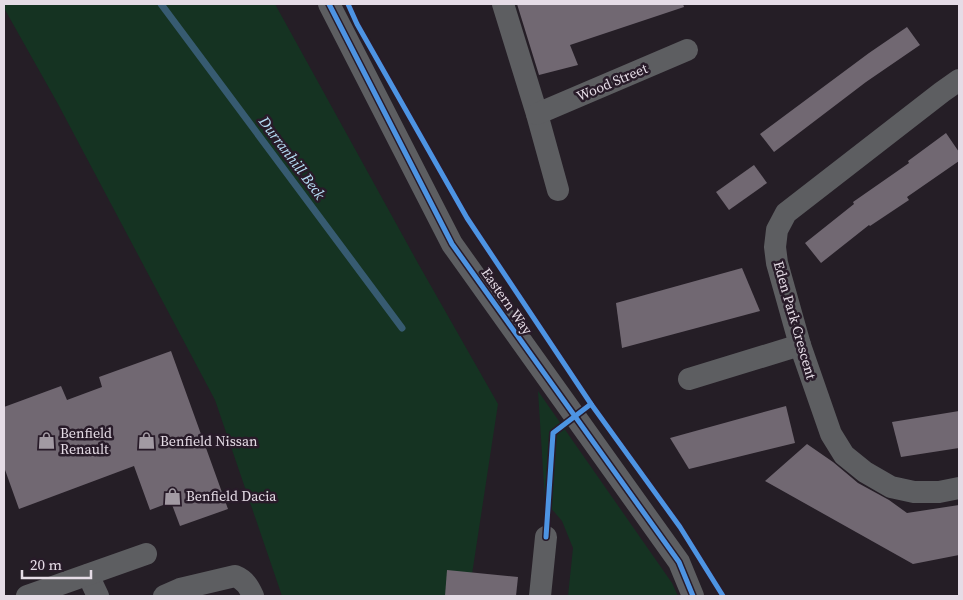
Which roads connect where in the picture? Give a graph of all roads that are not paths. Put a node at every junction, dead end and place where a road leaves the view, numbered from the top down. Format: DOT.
graph roads {
  1 [pos="329,4"];
  2 [pos="503,4"];
  3 [pos="687,50"];
  4 [pos="959,80"];
  5 [pos="537,114"];
  6 [pos="558,190"];
  7 [pos="800,345"];
  8 [pos="689,379"];
  9 [pos="959,488"];
  10 [pos="546,537"];
  11 [pos="146,554"];
  12 [pos="88,574"];
  13 [pos="27,596"];
  14 [pos="98,596"];
  15 [pos="164,596"];
  16 [pos="253,596"];
  17 [pos="540,596"];
  18 [pos="692,596"];
  1 -- 18 [label="street, Eastern Way"];
  2 -- 5 [label="street"];
  3 -- 5 [label="street, Wood Street"];
  4 -- 7 [label="street, Eden Park Crescent"];
  5 -- 6 [label="street"];
  7 -- 8 [label="street"];
  7 -- 9 [label="street, Eden Park Crescent"];
  10 -- 17 [label="street"];
  11 -- 12 [label="street"];
  12 -- 13 [label="street"];
  12 -- 14 [label="street"];
  15 -- 16 [label="street"];
}
